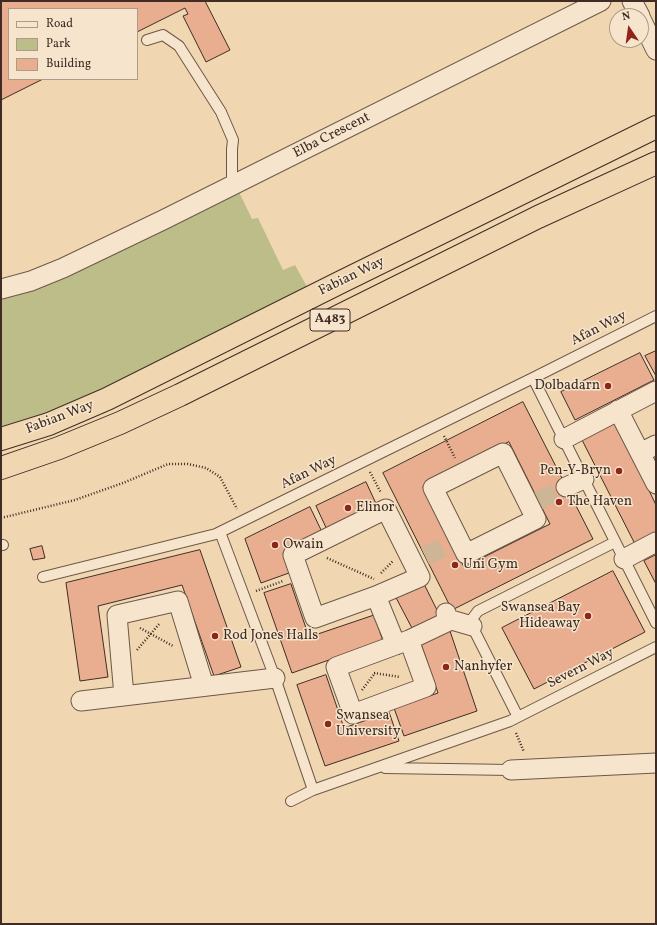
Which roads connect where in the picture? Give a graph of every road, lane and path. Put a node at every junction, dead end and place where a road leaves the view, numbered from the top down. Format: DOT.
graph roads {
  1 [pos="601,1"];
  2 [pos="649,36"];
  3 [pos="147,40"];
  4 [pos="656,50"];
  5 [pos="651,131"];
  6 [pos="656,163"];
  7 [pos="232,186"];
  8 [pos="1,289"];
  9 [pos="656,316"];
  10 [pos="533,378"];
  11 [pos="656,391"];
  12 [pos="618,410"];
  13 [pos="439,425"];
  14 [pos="1,439"];
  15 [pos="564,439"];
  16 [pos="648,449"];
  17 [pos="364,461"];
  18 [pos="1,468"];
  19 [pos="463,473"];
  20 [pos="584,480"];
  21 [pos="656,484"];
  22 [pos="566,487"];
  23 [pos="386,509"];
  24 [pos="1,518"];
  25 [pos="243,522"];
  26 [pos="220,532"];
  27 [pos="615,542"];
  28 [pos="656,542"];
  29 [pos="306,549"];
  30 [pos="624,559"];
  31 [pos="300,575"];
  32 [pos="43,577"];
  33 [pos="402,585"];
  34 [pos="244,595"];
  35 [pos="376,596"];
  36 [pos="178,601"];
  37 [pos="117,615"];
  38 [pos="656,623"];
  39 [pos="472,626"];
  40 [pos="151,634"];
  41 [pos="402,643"];
  42 [pos="656,646"];
  43 [pos="196,658"];
  44 [pos="122,669"];
  45 [pos="367,672"];
  46 [pos="375,673"];
  47 [pos="275,678"];
  48 [pos="424,680"];
  49 [pos="204,686"];
  50 [pos="124,696"];
  51 [pos="81,701"];
  52 [pos="350,707"];
  53 [pos="514,719"];
  54 [pos="656,763"];
  55 [pos="377,767"];
  56 [pos="532,769"];
  57 [pos="511,770"];
  58 [pos="313,790"];
  59 [pos="291,801"];
  1 -- 7 [label="street, Elba Crescent"];
  2 -- 4 [label="street"];
  3 -- 7 [label="lane"];
  5 -- 14 [label="highway, Fabian Way / A483"];
  6 -- 18 [label="highway, Fabian Way / A483"];
  7 -- 8 [label="street, Elba Crescent"];
  9 -- 10 [label="lane, Afan Way"];
  10 -- 13 [label="lane, Afan Way"];
  10 -- 15 [label="lane"];
  11 -- 12 [label="street"];
  12 -- 15 [label="street"];
  12 -- 16 [label="street"];
  13 -- 17 [label="lane, Afan Way"];
  13 -- 19 [label="path"];
  15 -- 20 [label="lane"];
  16 -- 21 [label="street"];
  17 -- 23 [label="path"];
  17 -- 25 [label="lane, Afan Way"];
  19 -- 19 [label="street"];
  20 -- 22 [label="street"];
  20 -- 27 [label="lane"];
  23 -- 29 [label="street"];
  23 -- 33 [label="street"];
  24 -- 25 [label="path"];
  25 -- 26 [label="lane, Afan Way"];
  26 -- 32 [label="lane, Afan Way"];
  26 -- 34 [label="lane"];
  27 -- 30 [label="lane"];
  27 -- 39 [label="lane"];
  28 -- 30 [label="street"];
  29 -- 31 [label="street"];
  29 -- 33 [label="path"];
  30 -- 38 [label="lane"];
  31 -- 34 [label="path"];
  31 -- 35 [label="street"];
  33 -- 35 [label="street"];
  34 -- 47 [label="lane"];
  35 -- 41 [label="street"];
  36 -- 37 [label="street"];
  36 -- 40 [label="path"];
  36 -- 43 [label="street"];
  37 -- 40 [label="path"];
  37 -- 44 [label="street"];
  39 -- 41 [label="street"];
  39 -- 53 [label="lane"];
  40 -- 43 [label="path"];
  40 -- 44 [label="path"];
  41 -- 46 [label="path"];
  41 -- 48 [label="street"];
  41 -- 52 [label="street"];
  42 -- 53 [label="lane, Severn Way"];
  43 -- 49 [label="street"];
  44 -- 50 [label="street"];
  45 -- 46 [label="path"];
  46 -- 48 [label="path"];
  46 -- 52 [label="path"];
  47 -- 49 [label="street"];
  47 -- 58 [label="lane"];
  48 -- 52 [label="street"];
  49 -- 50 [label="street"];
  50 -- 51 [label="street"];
  53 -- 55 [label="lane, Severn Way"];
  53 -- 56 [label="path"];
  54 -- 56 [label="street"];
  55 -- 57 [label="lane"];
  55 -- 58 [label="lane, Severn Way"];
  56 -- 57 [label="street"];
  58 -- 59 [label="lane, Severn Way"];
}
